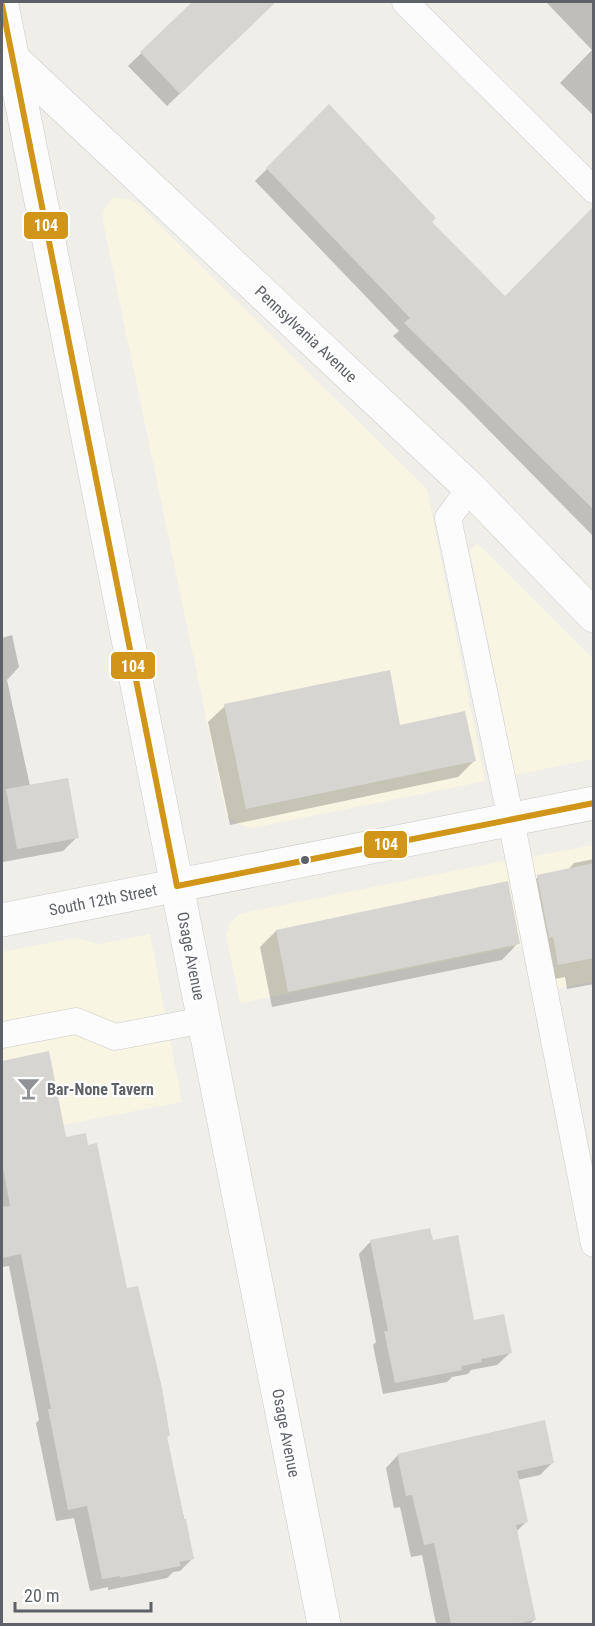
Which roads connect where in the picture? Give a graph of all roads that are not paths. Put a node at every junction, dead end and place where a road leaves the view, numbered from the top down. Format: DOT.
graph roads {
  1 [pos="405,2"];
  2 [pos="2,5"];
  3 [pos="12,58"];
  4 [pos="594,190"];
  5 [pos="470,488"];
  6 [pos="594,616"];
  7 [pos="594,803"];
  8 [pos="511,820"];
  9 [pos="177,886"];
  10 [pos="2,920"];
  11 [pos="204,1020"];
  12 [pos="2,1035"];
  13 [pos="594,1244"];
  14 [pos="324,1624"];
  1 -- 4 [label="lane"];
  2 -- 3 [label="street, Osage Avenue"];
  3 -- 5 [label="street, Pennsylvania Avenue"];
  3 -- 9 [label="street, Osage Avenue"];
  5 -- 6 [label="street, Pennsylvania Avenue"];
  5 -- 8 [label="lane"];
  7 -- 8 [label="street, South 12th Street"];
  8 -- 9 [label="street, South 12th Street"];
  8 -- 13 [label="lane"];
  9 -- 10 [label="street, South 12th Street"];
  9 -- 11 [label="street, Osage Avenue"];
  11 -- 12 [label="lane"];
  11 -- 14 [label="street, Osage Avenue"];
}
